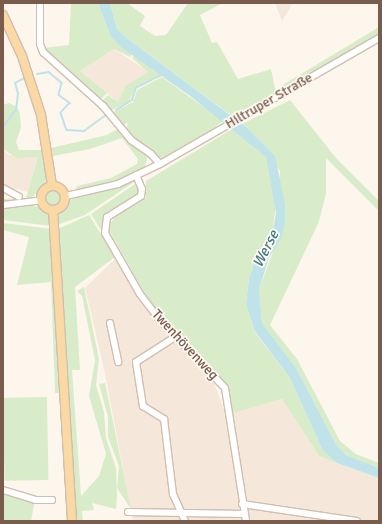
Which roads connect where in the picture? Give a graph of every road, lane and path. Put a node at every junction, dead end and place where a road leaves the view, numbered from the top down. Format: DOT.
graph roads {
  1 [pos="40,3"];
  2 [pos="3,15"];
  3 [pos="379,38"];
  4 [pos="160,164"];
  5 [pos="136,176"];
  6 [pos="52,185"];
  7 [pos="3,188"];
  8 [pos="66,196"];
  9 [pos="19,197"];
  10 [pos="41,200"];
  11 [pos="3,205"];
  12 [pos="53,210"];
  13 [pos="110,323"];
  14 [pos="175,337"];
  15 [pos="118,362"];
  16 [pos="3,490"];
  17 [pos="52,500"];
  18 [pos="242,504"];
  19 [pos="128,512"];
  20 [pos="182,513"];
  21 [pos="244,514"];
  22 [pos="72,521"];
  23 [pos="185,521"];
  24 [pos="246,521"];
  25 [pos="357,521"];
  1 -- 4 [label="street"];
  2 -- 6 [label="main road"];
  3 -- 4 [label="street, Hiltruper Straße"];
  4 -- 5 [label="street, Hiltruper Straße"];
  5 -- 8 [label="street, Hiltruper Straße"];
  5 -- 14 [label="street, Twenhövenweg"];
  6 -- 8 [label="main road"];
  6 -- 10 [label="main road"];
  7 -- 9 [label="street"];
  8 -- 12 [label="main road"];
  10 -- 11 [label="street"];
  10 -- 12 [label="main road"];
  12 -- 22 [label="main road"];
  13 -- 15 [label="street"];
  14 -- 18 [label="street, Twenhövenweg"];
  14 -- 20 [label="street"];
  16 -- 17 [label="street"];
  18 -- 21 [label="street, Twenhövenweg"];
  18 -- 25 [label="street"];
  19 -- 20 [label="street"];
  20 -- 21 [label="street"];
  20 -- 23 [label="street"];
  21 -- 24 [label="street, Twenhövenweg"];
}
